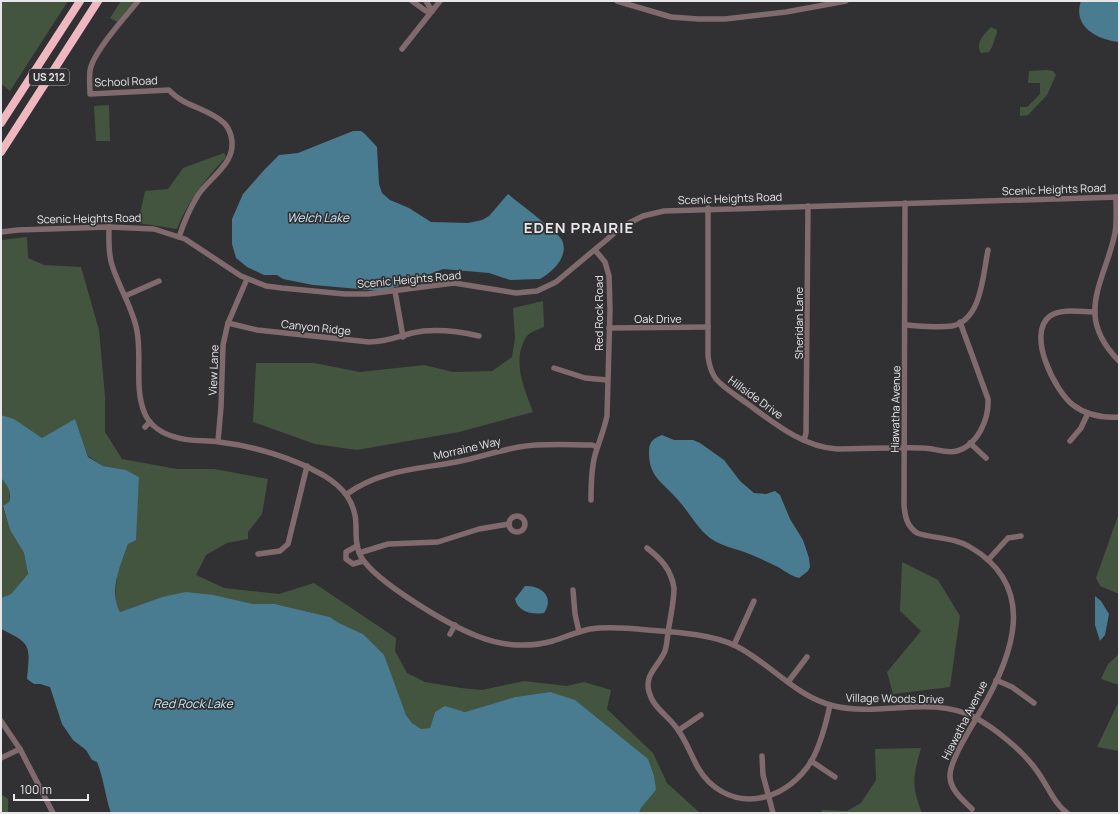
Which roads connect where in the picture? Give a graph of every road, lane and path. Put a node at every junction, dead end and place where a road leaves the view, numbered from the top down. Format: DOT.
graph roads {
  1 [pos="80,1"];
  2 [pos="98,1"];
  3 [pos="138,1"];
  4 [pos="412,1"];
  5 [pos="426,1"];
  6 [pos="440,1"];
  7 [pos="617,1"];
  8 [pos="846,1"];
  9 [pos="432,11"];
  10 [pos="402,49"];
  11 [pos="1,123"];
  12 [pos="1,152"];
  13 [pos="1117,197"];
  14 [pos="906,203"];
  15 [pos="808,206"];
  16 [pos="708,208"];
  17 [pos="109,227"];
  18 [pos="1,232"];
  19 [pos="179,237"];
  20 [pos="595,250"];
  21 [pos="988,250"];
  22 [pos="247,279"];
  23 [pos="160,281"];
  24 [pos="395,291"];
  25 [pos="125,296"];
  26 [pos="1095,312"];
  27 [pos="960,322"];
  28 [pos="228,323"];
  29 [pos="906,325"];
  30 [pos="708,327"];
  31 [pos="609,328"];
  32 [pos="479,336"];
  33 [pos="402,337"];
  34 [pos="1119,361"];
  35 [pos="554,368"];
  36 [pos="607,380"];
  37 [pos="1088,413"];
  38 [pos="1119,417"];
  39 [pos="150,422"];
  40 [pos="145,427"];
  41 [pos="804,440"];
  42 [pos="1070,441"];
  43 [pos="218,442"];
  44 [pos="970,443"];
  45 [pos="597,447"];
  46 [pos="904,447"];
  47 [pos="986,458"];
  48 [pos="306,466"];
  49 [pos="347,494"];
  50 [pos="591,500"];
  51 [pos="509,524"];
  52 [pos="1021,536"];
  53 [pos="357,546"];
  54 [pos="647,548"];
  55 [pos="359,553"];
  56 [pos="258,554"];
  57 [pos="988,560"];
  58 [pos="364,561"];
  59 [pos="574,590"];
  60 [pos="754,601"];
  61 [pos="455,625"];
  62 [pos="579,632"];
  63 [pos="668,632"];
  64 [pos="450,634"];
  65 [pos="734,645"];
  66 [pos="807,657"];
  67 [pos="996,680"];
  68 [pos="788,682"];
  69 [pos="1034,703"];
  70 [pos="830,705"];
  71 [pos="701,715"];
  72 [pos="976,718"];
  73 [pos="1,721"];
  74 [pos="679,730"];
  75 [pos="20,749"];
  76 [pos="762,756"];
  77 [pos="1,758"];
  78 [pos="811,761"];
  79 [pos="835,777"];
  80 [pos="768,796"];
  81 [pos="972,809"];
  82 [pos="53,813"];
  83 [pos="773,813"];
  84 [pos="1067,813"];
  1 -- 11 [label="highway, US 212"];
  2 -- 12 [label="highway, US 212"];
  3 -- 19 [label="street, School Road"];
  4 -- 9 [label="street"];
  5 -- 9 [label="street"];
  6 -- 9 [label="street"];
  7 -- 8 [label="street"];
  9 -- 10 [label="street"];
  13 -- 14 [label="street, Scenic Heights Road"];
  13 -- 26 [label="street"];
  14 -- 15 [label="street, Scenic Heights Road"];
  14 -- 29 [label="street, Hiawatha Avenue"];
  15 -- 16 [label="street, Scenic Heights Road"];
  15 -- 41 [label="street, Sheridan Lane"];
  16 -- 20 [label="street, Scenic Heights Road"];
  16 -- 30 [label="street, Hillside Drive"];
  17 -- 18 [label="street, Scenic Heights Road"];
  17 -- 19 [label="street, Scenic Heights Road"];
  17 -- 25 [label="street"];
  19 -- 22 [label="street, Scenic Heights Road"];
  20 -- 24 [label="street, Scenic Heights Road"];
  20 -- 31 [label="street, Red Rock Road"];
  21 -- 27 [label="street"];
  22 -- 24 [label="street, Scenic Heights Road"];
  22 -- 28 [label="street, View Lane"];
  23 -- 25 [label="street"];
  24 -- 33 [label="street"];
  25 -- 39 [label="street"];
  26 -- 34 [label="street"];
  26 -- 37 [label="street"];
  27 -- 29 [label="street"];
  27 -- 44 [label="street"];
  28 -- 33 [label="street, Canyon Ridge"];
  28 -- 43 [label="street, View Lane"];
  29 -- 46 [label="street, Hiawatha Avenue"];
  30 -- 31 [label="street, Oak Drive"];
  30 -- 41 [label="street, Hillside Drive"];
  31 -- 36 [label="street, Red Rock Road"];
  32 -- 33 [label="street, Canyon Ridge"];
  35 -- 36 [label="street"];
  36 -- 45 [label="street, Red Rock Road"];
  37 -- 38 [label="street"];
  37 -- 42 [label="street"];
  39 -- 40 [label="street"];
  39 -- 43 [label="street, Village Woods Drive"];
  41 -- 46 [label="street, Hillside Drive"];
  43 -- 48 [label="street, Village Woods Drive"];
  44 -- 46 [label="street, Hillside Drive"];
  44 -- 47 [label="street"];
  45 -- 49 [label="street, Morraine Way"];
  45 -- 50 [label="street, Red Rock Road"];
  46 -- 57 [label="street, Hiawatha Avenue"];
  48 -- 49 [label="street, Village Woods Drive"];
  48 -- 56 [label="street"];
  49 -- 53 [label="street, Village Woods Drive"];
  51 -- 55 [label="street"];
  52 -- 57 [label="street"];
  53 -- 55 [label="street, Village Woods Drive"];
  53 -- 58 [label="street"];
  54 -- 63 [label="street"];
  55 -- 58 [label="street, Village Woods Drive"];
  57 -- 67 [label="street, Hiawatha Avenue"];
  58 -- 61 [label="street, Village Woods Drive"];
  59 -- 62 [label="street"];
  60 -- 65 [label="street"];
  61 -- 62 [label="street, Village Woods Drive"];
  61 -- 64 [label="street"];
  62 -- 63 [label="street, Village Woods Drive"];
  63 -- 65 [label="street, Village Woods Drive"];
  63 -- 74 [label="street"];
  65 -- 68 [label="street, Village Woods Drive"];
  66 -- 68 [label="street"];
  67 -- 69 [label="street, Hiawatha Avenue"];
  67 -- 72 [label="street, Hiawatha Avenue"];
  68 -- 70 [label="street, Village Woods Drive"];
  70 -- 72 [label="street, Village Woods Drive"];
  70 -- 78 [label="street"];
  71 -- 74 [label="street"];
  72 -- 81 [label="street, Hiawatha Avenue"];
  72 -- 84 [label="street, Village Woods Drive"];
  73 -- 75 [label="street"];
  74 -- 80 [label="street"];
  75 -- 77 [label="street"];
  75 -- 82 [label="street"];
  76 -- 80 [label="street"];
  78 -- 79 [label="street"];
  78 -- 80 [label="street"];
  80 -- 83 [label="street"];
}
